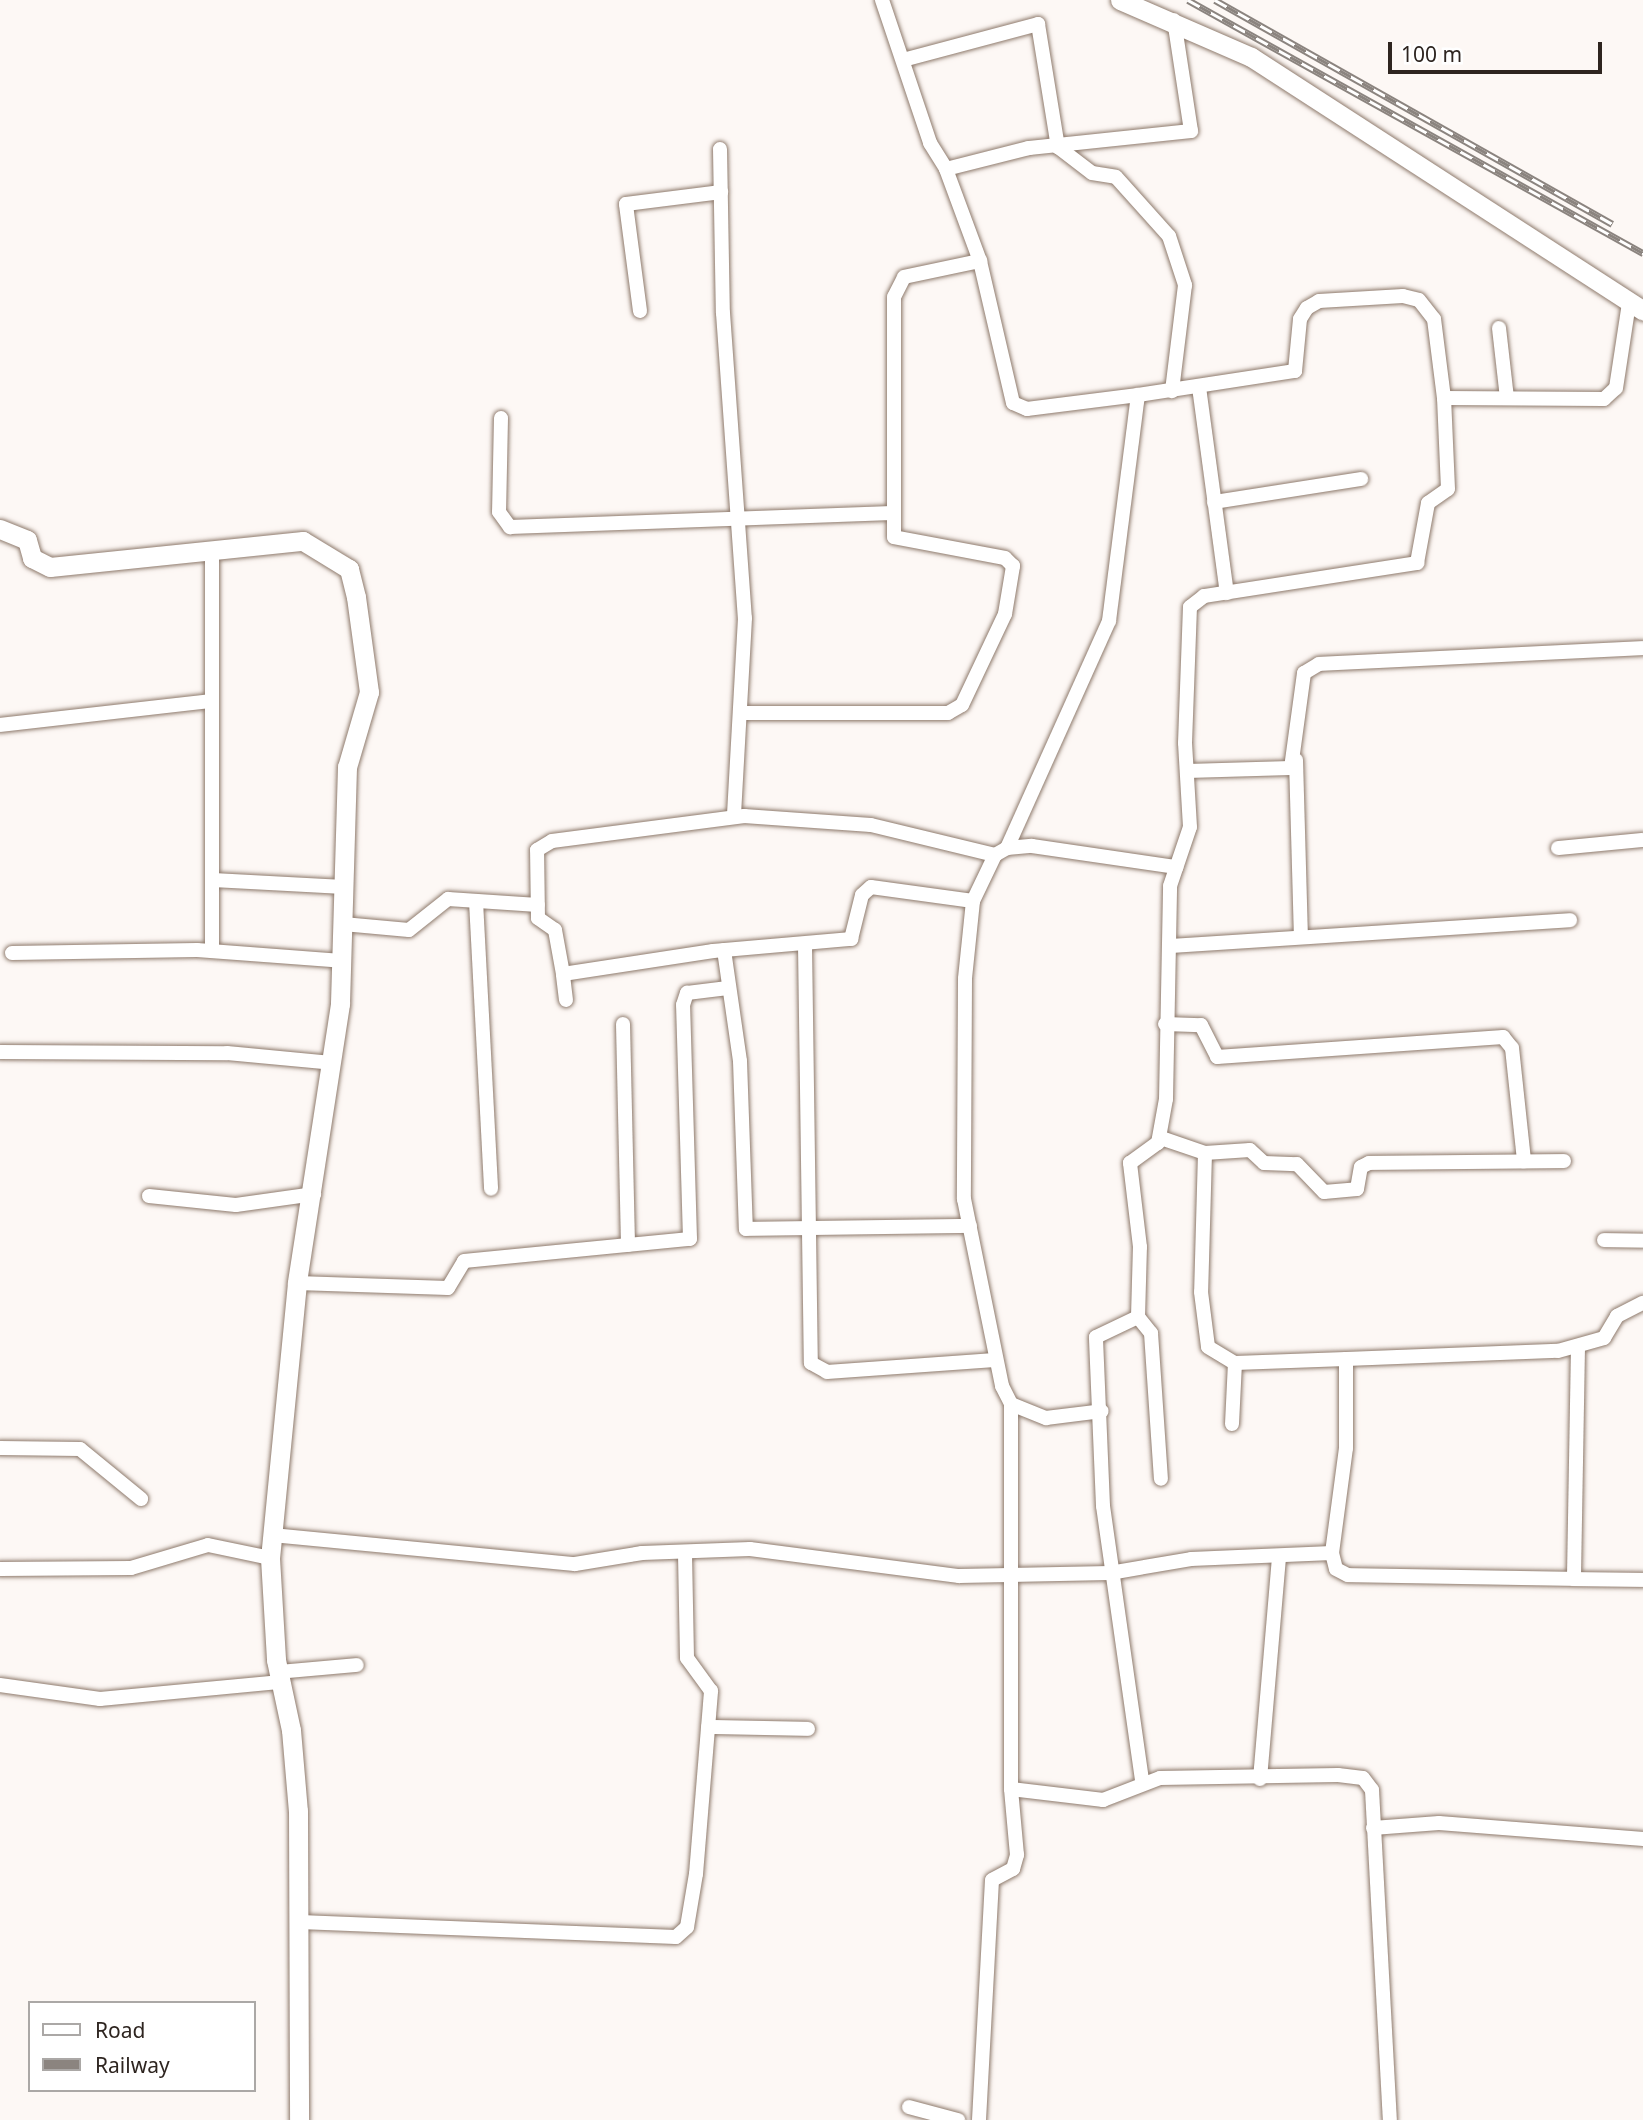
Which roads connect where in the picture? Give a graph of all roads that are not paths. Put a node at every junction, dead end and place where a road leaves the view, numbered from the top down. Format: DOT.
graph roads {
  1 [pos="882,0"];
  2 [pos="1120,0"];
  3 [pos="1174,20"];
  4 [pos="903,60"];
  5 [pos="1058,147"];
  6 [pos="720,149"];
  7 [pos="946,169"];
  8 [pos="721,192"];
  9 [pos="980,261"];
  10 [pos="1636,307"];
  11 [pos="640,311"];
  12 [pos="1499,328"];
  13 [pos="1199,387"];
  14 [pos="1172,391"];
  15 [pos="1138,395"];
  16 [pos="1444,398"];
  17 [pos="1507,398"];
  18 [pos="501,418"];
  19 [pos="1361,479"];
  20 [pos="1214,502"];
  21 [pos="892,513"];
  22 [pos="742,518"];
  23 [pos="0,529"];
  24 [pos="212,549"];
  25 [pos="1227,593"];
  26 [pos="1643,648"];
  27 [pos="212,701"];
  28 [pos="743,713"];
  29 [pos="0,725"];
  30 [pos="1296,757"];
  31 [pos="1187,771"];
  32 [pos="734,817"];
  33 [pos="1643,840"];
  34 [pos="1558,848"];
  35 [pos="1001,852"];
  36 [pos="1176,867"];
  37 [pos="213,880"];
  38 [pos="344,887"];
  39 [pos="476,901"];
  40 [pos="973,901"];
  41 [pos="538,905"];
  42 [pos="1570,920"];
  43 [pos="343,924"];
  44 [pos="1301,937"];
  45 [pos="805,945"];
  46 [pos="1170,946"];
  47 [pos="724,950"];
  48 [pos="212,951"];
  49 [pos="12,953"];
  50 [pos="342,961"];
  51 [pos="563,974"];
  52 [pos="726,988"];
  53 [pos="566,1000"];
  54 [pos="623,1024"];
  55 [pos="1165,1024"];
  56 [pos="0,1052"];
  57 [pos="332,1063"];
  58 [pos="1161,1138"];
  59 [pos="1205,1153"];
  60 [pos="1524,1161"];
  61 [pos="1564,1161"];
  62 [pos="491,1189"];
  63 [pos="314,1194"];
  64 [pos="149,1196"];
  65 [pos="970,1226"];
  66 [pos="811,1230"];
  67 [pos="1604,1240"];
  68 [pos="1643,1241"];
  69 [pos="628,1245"];
  70 [pos="297,1283"];
  71 [pos="1643,1303"];
  72 [pos="1138,1317"];
  73 [pos="1578,1347"];
  74 [pos="1346,1359"];
  75 [pos="995,1360"];
  76 [pos="1235,1363"];
  77 [pos="1011,1404"];
  78 [pos="1102,1411"];
  79 [pos="1232,1424"];
  80 [pos="0,1448"];
  81 [pos="1161,1479"];
  82 [pos="141,1499"];
  83 [pos="271,1535"];
  84 [pos="685,1553"];
  85 [pos="1332,1553"];
  86 [pos="1279,1557"];
  87 [pos="270,1558"];
  88 [pos="0,1569"];
  89 [pos="1110,1573"];
  90 [pos="1009,1576"];
  91 [pos="1574,1579"];
  92 [pos="1643,1580"];
  93 [pos="357,1665"];
  94 [pos="280,1677"];
  95 [pos="0,1685"];
  96 [pos="708,1727"];
  97 [pos="808,1729"];
  98 [pos="1260,1779"];
  99 [pos="1142,1780"];
  100 [pos="1011,1789"];
  101 [pos="1373,1828"];
  102 [pos="1643,1839"];
  103 [pos="300,1922"];
  104 [pos="909,2107"];
  105 [pos="299,2120"];
  106 [pos="958,2120"];
  107 [pos="979,2120"];
  108 [pos="1390,2120"];
  1 -- 4 [label="street"];
  2 -- 3 [label="street"];
  3 -- 5 [label="street"];
  3 -- 10 [label="street"];
  4 -- 5 [label="street"];
  4 -- 7 [label="street"];
  5 -- 7 [label="street"];
  5 -- 14 [label="street"];
  6 -- 8 [label="street"];
  7 -- 9 [label="street"];
  8 -- 11 [label="street"];
  8 -- 22 [label="street"];
  9 -- 15 [label="street"];
  9 -- 21 [label="street"];
  10 -- 17 [label="street"];
  12 -- 17 [label="street"];
  13 -- 14 [label="street"];
  13 -- 16 [label="street"];
  13 -- 20 [label="street"];
  14 -- 15 [label="street"];
  15 -- 35 [label="street"];
  16 -- 17 [label="street"];
  16 -- 25 [label="street"];
  18 -- 22 [label="street"];
  19 -- 20 [label="street"];
  20 -- 25 [label="street"];
  21 -- 22 [label="street"];
  21 -- 28 [label="street"];
  22 -- 28 [label="street"];
  23 -- 24 [label="street"];
  24 -- 27 [label="street"];
  24 -- 38 [label="street"];
  25 -- 31 [label="street"];
  26 -- 30 [label="street"];
  27 -- 29 [label="street"];
  27 -- 37 [label="street"];
  28 -- 32 [label="street"];
  30 -- 31 [label="street"];
  30 -- 44 [label="street"];
  31 -- 36 [label="street"];
  32 -- 35 [label="street"];
  32 -- 41 [label="street"];
  33 -- 34 [label="street"];
  35 -- 36 [label="street"];
  35 -- 40 [label="street"];
  36 -- 46 [label="street"];
  37 -- 38 [label="street"];
  37 -- 48 [label="street"];
  38 -- 43 [label="street"];
  39 -- 41 [label="street"];
  39 -- 43 [label="street"];
  39 -- 62 [label="street"];
  40 -- 45 [label="street"];
  40 -- 65 [label="street"];
  41 -- 51 [label="street"];
  42 -- 44 [label="street"];
  43 -- 50 [label="street"];
  44 -- 46 [label="street"];
  45 -- 47 [label="street"];
  45 -- 66 [label="street"];
  46 -- 55 [label="street"];
  47 -- 51 [label="street"];
  47 -- 52 [label="street"];
  48 -- 49 [label="street"];
  48 -- 50 [label="street"];
  50 -- 57 [label="street"];
  51 -- 53 [label="street"];
  52 -- 66 [label="street"];
  52 -- 69 [label="street"];
  54 -- 69 [label="street"];
  55 -- 58 [label="street"];
  55 -- 60 [label="street"];
  56 -- 57 [label="street"];
  57 -- 63 [label="street"];
  58 -- 59 [label="street"];
  58 -- 72 [label="street"];
  59 -- 60 [label="street"];
  59 -- 76 [label="street"];
  60 -- 61 [label="street"];
  63 -- 64 [label="street"];
  63 -- 70 [label="street"];
  65 -- 66 [label="street"];
  65 -- 75 [label="street"];
  66 -- 75 [label="street"];
  67 -- 68 [label="street"];
  69 -- 70 [label="street"];
  70 -- 83 [label="street"];
  71 -- 73 [label="street"];
  72 -- 78 [label="street"];
  72 -- 81 [label="street"];
  73 -- 74 [label="street"];
  73 -- 91 [label="street"];
  74 -- 76 [label="street"];
  74 -- 85 [label="street"];
  75 -- 77 [label="street"];
  76 -- 79 [label="street"];
  77 -- 78 [label="street"];
  77 -- 90 [label="street"];
  78 -- 89 [label="street"];
  80 -- 82 [label="street"];
  83 -- 84 [label="street"];
  83 -- 87 [label="street"];
  84 -- 90 [label="street"];
  84 -- 96 [label="street"];
  85 -- 86 [label="street"];
  85 -- 91 [label="street"];
  86 -- 89 [label="street"];
  86 -- 98 [label="street"];
  87 -- 88 [label="street"];
  87 -- 94 [label="street"];
  89 -- 90 [label="street"];
  89 -- 99 [label="street"];
  90 -- 100 [label="street"];
  91 -- 92 [label="street"];
  93 -- 94 [label="street"];
  94 -- 95 [label="street"];
  94 -- 103 [label="street"];
  96 -- 97 [label="street"];
  96 -- 103 [label="street"];
  98 -- 99 [label="street"];
  98 -- 101 [label="street"];
  99 -- 100 [label="street"];
  100 -- 107 [label="street"];
  101 -- 102 [label="street"];
  101 -- 108 [label="street"];
  103 -- 105 [label="street"];
  104 -- 106 [label="street"];
}
